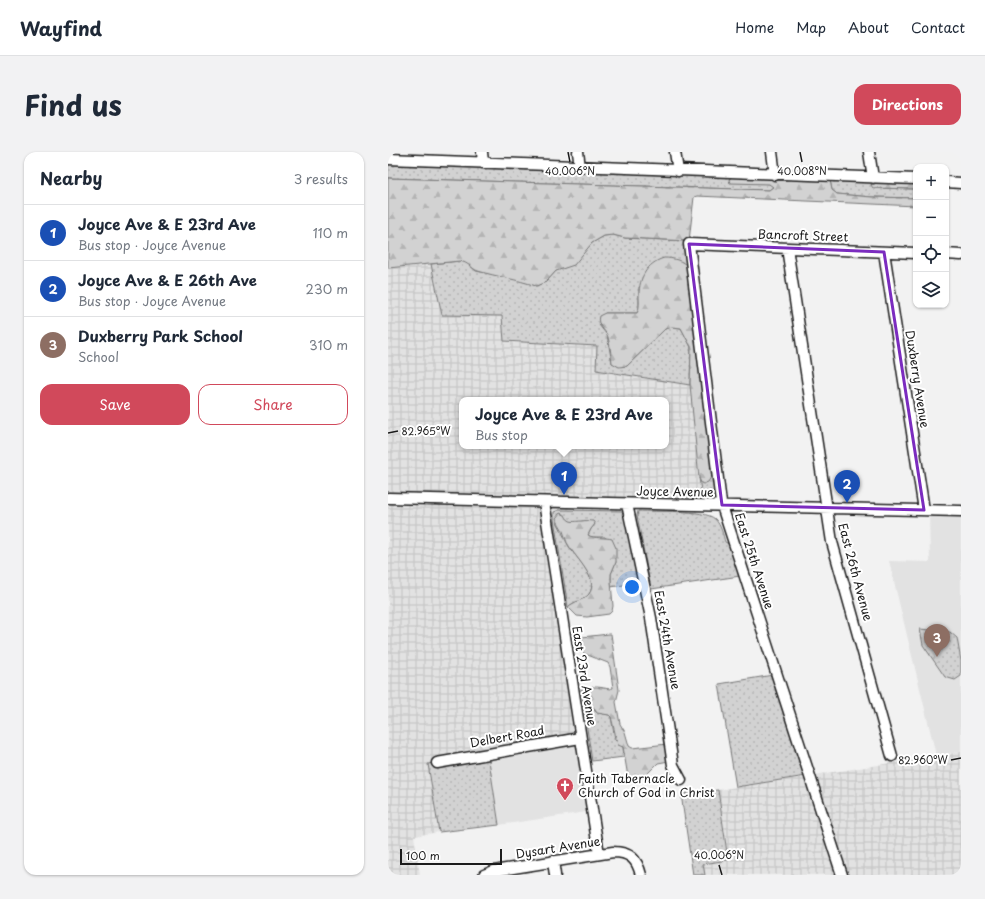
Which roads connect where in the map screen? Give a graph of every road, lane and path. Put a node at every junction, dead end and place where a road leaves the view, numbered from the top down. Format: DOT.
graph roads {
  1 [pos="482,152"];
  2 [pos="578,152"];
  3 [pos="675,152"];
  4 [pos="772,152"];
  5 [pos="869,152"];
  6 [pos="388,159"];
  7 [pos="483,163"];
  8 [pos="580,167"];
  9 [pos="678,171"];
  10 [pos="775,175"];
  11 [pos="873,178"];
  12 [pos="913,179"];
  13 [pos="949,182"];
  14 [pos="961,182"];
  15 [pos="688,244"];
  16 [pos="787,248"];
  17 [pos="884,252"];
  18 [pos="913,253"];
  19 [pos="949,254"];
  20 [pos="961,255"];
  21 [pos="388,498"];
  22 [pos="544,502"];
  23 [pos="627,504"];
  24 [pos="722,505"];
  25 [pos="826,508"];
  26 [pos="924,510"];
  27 [pos="961,511"];
  28 [pos="580,738"];
  29 [pos="892,756"];
  30 [pos="437,763"];
  31 [pos="681,780"];
  32 [pos="599,854"];
  33 [pos="553,861"];
  34 [pos="484,875"];
  35 [pos="555,875"];
  36 [pos="641,875"];
  37 [pos="842,875"];
  1 -- 7 [label="street"];
  2 -- 8 [label="street"];
  3 -- 9 [label="street"];
  4 -- 10 [label="street"];
  5 -- 11 [label="street"];
  6 -- 7 [label="street"];
  7 -- 8 [label="street"];
  8 -- 9 [label="street"];
  9 -- 10 [label="street"];
  10 -- 11 [label="street"];
  11 -- 12 [label="street"];
  13 -- 14 [label="street"];
  15 -- 16 [label="street, Bancroft Street"];
  15 -- 24 [label="street, East 25th Avenue"];
  16 -- 17 [label="street, Bancroft Street"];
  16 -- 25 [label="street, East 26th Avenue"];
  17 -- 18 [label="street, Bancroft Street"];
  17 -- 26 [label="street, Duxberry Avenue"];
  19 -- 20 [label="street"];
  21 -- 22 [label="street, Joyce Avenue"];
  22 -- 23 [label="street, Joyce Avenue"];
  22 -- 28 [label="street, East 23rd Avenue"];
  23 -- 24 [label="street, Joyce Avenue"];
  23 -- 31 [label="street, East 24th Avenue"];
  24 -- 25 [label="street, Joyce Avenue"];
  24 -- 37 [label="street, East 25th Avenue"];
  25 -- 26 [label="street, Joyce Avenue"];
  25 -- 29 [label="street, East 26th Avenue"];
  26 -- 27 [label="street, Joyce Avenue"];
  28 -- 30 [label="street, Delbert Road"];
  28 -- 32 [label="street, East 23rd Avenue"];
  32 -- 33 [label="street, Dysart Avenue"];
  32 -- 36 [label="street, Dysart Avenue"];
  33 -- 34 [label="street, Dysart Avenue"];
  33 -- 35 [label="street"];
}
